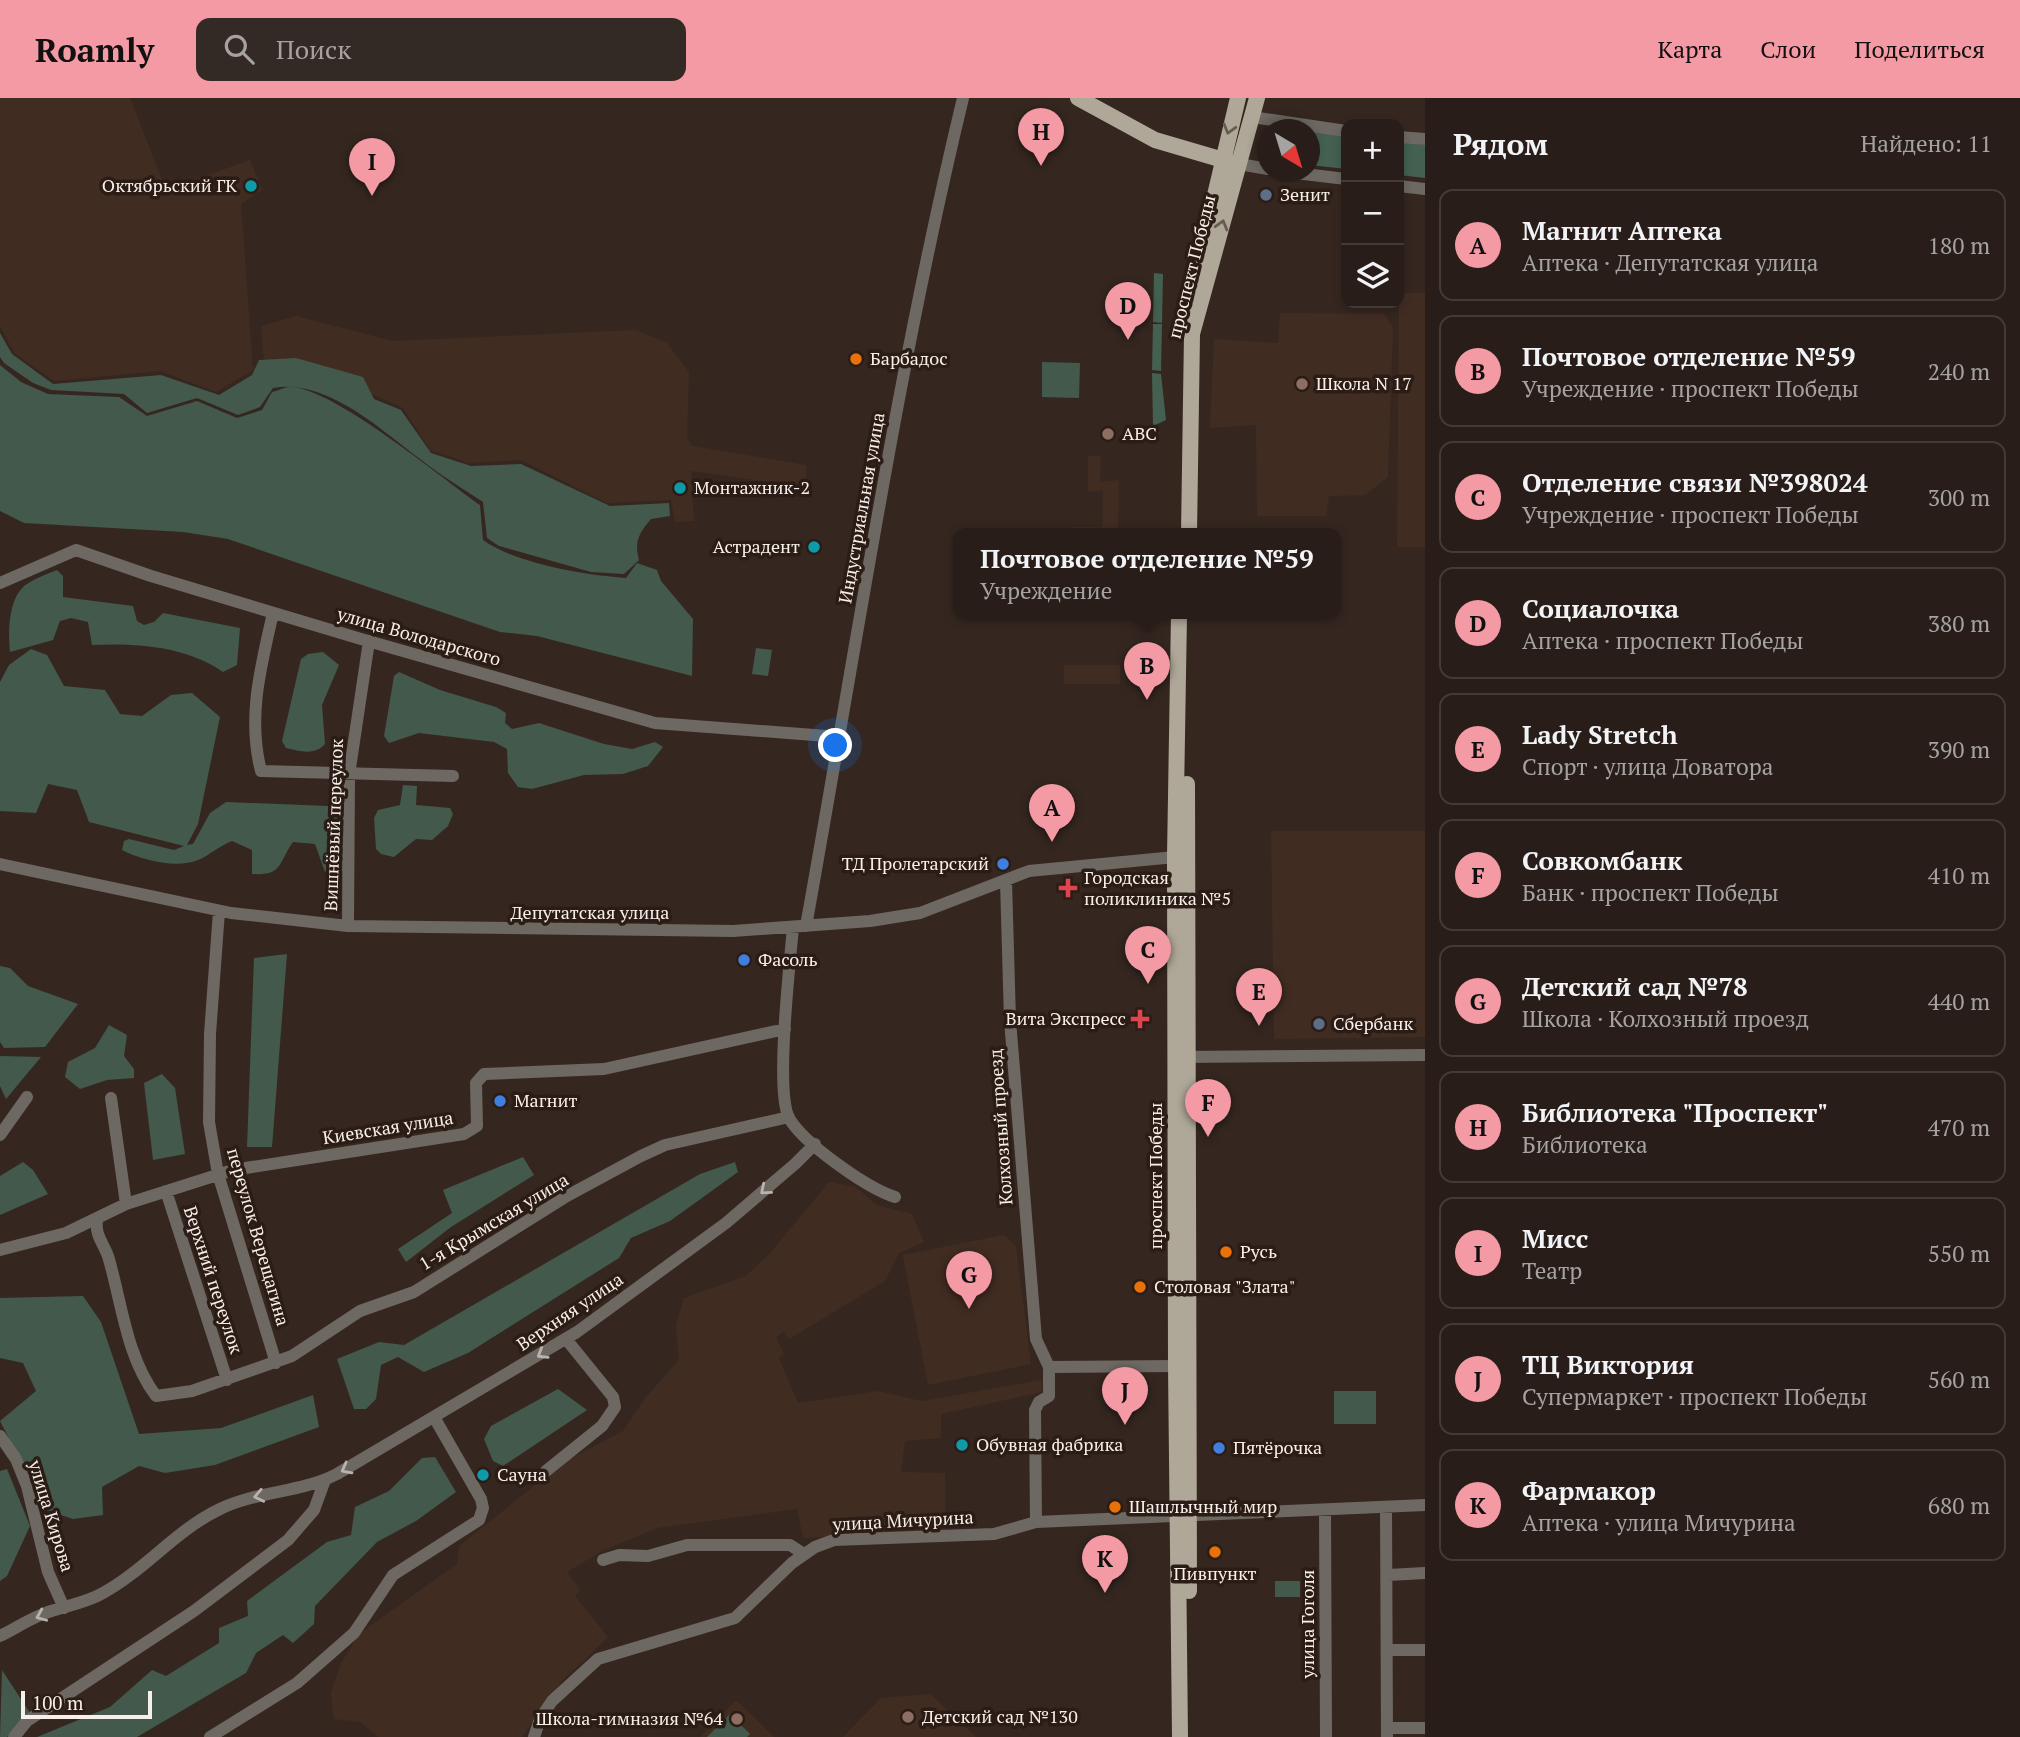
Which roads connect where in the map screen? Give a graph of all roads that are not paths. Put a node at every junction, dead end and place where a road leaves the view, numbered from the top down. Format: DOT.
graph roads {
  1 [pos="963,98"];
  2 [pos="1078,98"];
  3 [pos="1238,98"];
  4 [pos="1257,98"];
  5 [pos="1252,117"];
  6 [pos="1261,119"];
  7 [pos="1320,129"];
  8 [pos="1341,131"];
  9 [pos="1404,137"];
  10 [pos="1425,139"];
  11 [pos="1221,160"];
  12 [pos="1239,164"];
  13 [pos="1257,167"];
  14 [pos="1320,176"];
  15 [pos="1341,178"];
  16 [pos="1404,187"];
  17 [pos="1425,189"];
  18 [pos="1179,528"];
  19 [pos="1189,528"];
  20 [pos="0,583"];
  21 [pos="273,613"];
  22 [pos="1179,619"];
  23 [pos="1188,619"];
  24 [pos="369,641"];
  25 [pos="840,737"];
  26 [pos="349,775"];
  27 [pos="453,776"];
  28 [pos="1175,857"];
  29 [pos="0,864"];
  30 [pos="1006,881"];
  31 [pos="219,911"];
  32 [pos="348,926"];
  33 [pos="799,926"];
  34 [pos="785,1029"];
  35 [pos="1425,1055"];
  36 [pos="1182,1057"];
  37 [pos="27,1097"];
  38 [pos="111,1098"];
  39 [pos="789,1117"];
  40 [pos="0,1135"];
  41 [pos="815,1144"];
  42 [pos="218,1174"];
  43 [pos="166,1191"];
  44 [pos="895,1197"];
  45 [pos="126,1204"];
  46 [pos="97,1220"];
  47 [pos="0,1251"];
  48 [pos="566,1339"];
  49 [pos="276,1363"];
  50 [pos="1176,1366"];
  51 [pos="1049,1367"];
  52 [pos="227,1380"];
  53 [pos="434,1417"];
  54 [pos="0,1436"];
  55 [pos="546,1471"];
  56 [pos="325,1480"];
  57 [pos="1425,1505"];
  58 [pos="1386,1507"];
  59 [pos="1325,1511"];
  60 [pos="1183,1518"];
  61 [pos="1035,1522"];
  62 [pos="804,1554"];
  63 [pos="603,1560"];
  64 [pos="1425,1573"];
  65 [pos="1388,1575"];
  66 [pos="64,1608"];
  67 [pos="0,1636"];
  68 [pos="1387,1650"];
  69 [pos="1425,1650"];
  70 [pos="1425,1728"];
  71 [pos="1387,1733"];
  72 [pos="14,1737"];
  73 [pos="210,1737"];
  74 [pos="534,1737"];
  75 [pos="1181,1737"];
  76 [pos="1190,1737"];
  77 [pos="1326,1737"];
  1 -- 25 [label="street, Индустриальная улица"];
  2 -- 11 [label="main road"];
  3 -- 11 [label="main road, проспект Победы, one-way"];
  4 -- 5 [label="main road, проспект Победы"];
  5 -- 6 [label="street"];
  5 -- 12 [label="main road, проспект Победы"];
  7 -- 8 [label="street"];
  9 -- 10 [label="street"];
  11 -- 12 [label="main road"];
  11 -- 18 [label="main road, проспект Победы"];
  12 -- 13 [label="street"];
  19 -- 12 [label="main road, проспект Победы, one-way"];
  14 -- 15 [label="street"];
  16 -- 17 [label="street"];
  20 -- 21 [label="street, улица Володарского"];
  21 -- 24 [label="street, улица Володарского"];
  21 -- 26 [label="street"];
  22 -- 28 [label="main road, проспект Победы"];
  23 -- 36 [label="main road, проспект Победы"];
  24 -- 25 [label="street, улица Володарского"];
  24 -- 26 [label="street, Вишнёвый переулок"];
  25 -- 33 [label="street, Индустриальная улица"];
  26 -- 27 [label="street"];
  26 -- 32 [label="street, Вишнёвый переулок"];
  28 -- 30 [label="street, Депутатская улица"];
  28 -- 36 [label="main road, проспект Победы"];
  29 -- 31 [label="street, Депутатская улица"];
  30 -- 33 [label="street, Депутатская улица"];
  30 -- 51 [label="street, Колхозный проезд"];
  31 -- 32 [label="street, Депутатская улица"];
  31 -- 42 [label="street, переулок Верещагина"];
  32 -- 33 [label="street, Депутатская улица"];
  33 -- 34 [label="street, Индустриальная улица"];
  34 -- 39 [label="street, Индустриальная улица"];
  34 -- 42 [label="street, Киевская улица"];
  35 -- 36 [label="street"];
  36 -- 50 [label="main road, проспект Победы"];
  36 -- 60 [label="main road, проспект Победы"];
  37 -- 40 [label="street"];
  38 -- 45 [label="street"];
  39 -- 41 [label="street"];
  39 -- 49 [label="street, 1-я Крымская улица"];
  41 -- 44 [label="street"];
  41 -- 48 [label="street, Верхняя улица, one-way"];
  42 -- 43 [label="street, Киевская улица"];
  42 -- 49 [label="street, переулок Верещагина"];
  43 -- 45 [label="street, Киевская улица"];
  43 -- 52 [label="street, Верхний переулок"];
  45 -- 46 [label="street, Киевская улица"];
  46 -- 47 [label="street, Киевская улица"];
  46 -- 52 [label="street, 1-я Крымская улица"];
  48 -- 53 [label="street, Верхняя улица, one-way"];
  48 -- 55 [label="street"];
  49 -- 52 [label="street, 1-я Крымская улица"];
  50 -- 51 [label="street"];
  50 -- 60 [label="main road, проспект Победы"];
  51 -- 61 [label="street"];
  53 -- 56 [label="street, Верхняя улица, one-way"];
  53 -- 73 [label="street"];
  54 -- 66 [label="street, улица Кирова"];
  56 -- 66 [label="street, Верхняя улица, one-way"];
  56 -- 72 [label="street"];
  57 -- 58 [label="street, улица Мичурина"];
  58 -- 59 [label="street, улица Мичурина"];
  58 -- 65 [label="street"];
  59 -- 60 [label="street, улица Мичурина"];
  59 -- 77 [label="street, улица Гоголя"];
  60 -- 61 [label="street, улица Мичурина"];
  60 -- 75 [label="main road, проспект Победы"];
  60 -- 76 [label="main road, проспект Победы"];
  61 -- 62 [label="street, улица Мичурина"];
  62 -- 63 [label="street"];
  62 -- 74 [label="street, улица Мичурина"];
  64 -- 65 [label="street"];
  65 -- 68 [label="street"];
  66 -- 67 [label="street, Верхняя улица, one-way"];
  68 -- 69 [label="street"];
  68 -- 71 [label="street"];
  70 -- 71 [label="street"];
}
